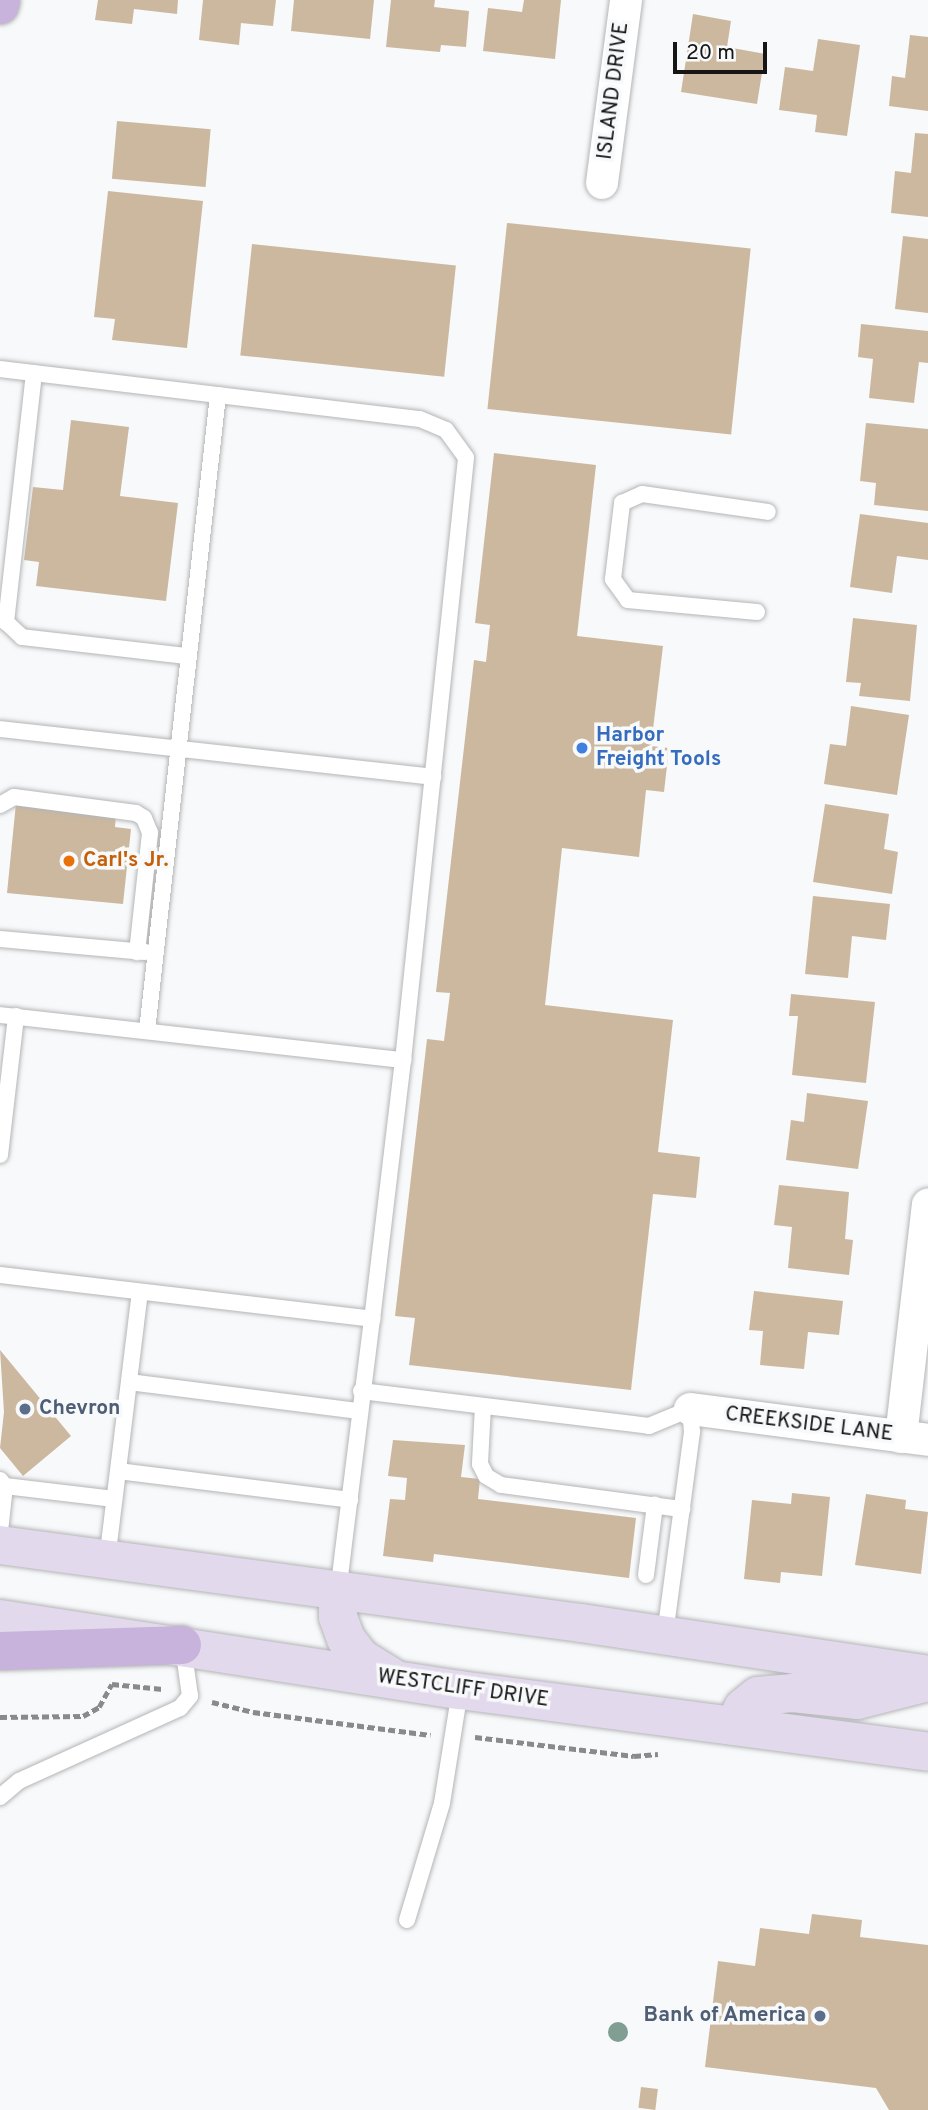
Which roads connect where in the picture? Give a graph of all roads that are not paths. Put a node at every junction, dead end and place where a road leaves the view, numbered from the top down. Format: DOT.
graph roads {
  1 [pos="626,0"];
  2 [pos="603,183"];
  3 [pos="0,369"];
  4 [pos="34,373"];
  5 [pos="218,395"];
  6 [pos="768,512"];
  7 [pos="757,612"];
  8 [pos="187,656"];
  9 [pos="0,729"];
  10 [pos="176,750"];
  11 [pos="433,776"];
  12 [pos="0,805"];
  13 [pos="156,857"];
  14 [pos="0,939"];
  15 [pos="137,952"];
  16 [pos="155,953"];
  17 [pos="8,1015"];
  18 [pos="147,1031"];
  19 [pos="404,1060"];
  20 [pos="0,1155"];
  21 [pos="928,1205"];
  22 [pos="0,1275"];
  23 [pos="140,1292"];
  24 [pos="372,1319"];
  25 [pos="129,1382"];
  26 [pos="361,1391"];
  27 [pos="483,1406"];
  28 [pos="690,1409"];
  29 [pos="359,1411"];
  30 [pos="915,1439"];
  31 [pos="118,1471"];
  32 [pos="2,1483"];
  33 [pos="114,1499"];
  34 [pos="350,1500"];
  35 [pos="655,1505"];
  36 [pos="682,1509"];
  37 [pos="0,1531"];
  38 [pos="0,1545"];
  39 [pos="107,1560"];
  40 [pos="646,1575"];
  41 [pos="338,1591"];
  42 [pos="0,1619"];
  43 [pos="665,1635"];
  44 [pos="183,1644"];
  45 [pos="0,1651"];
  46 [pos="928,1675"];
  47 [pos="399,1681"];
  48 [pos="928,1682"];
  49 [pos="460,1690"];
  50 [pos="734,1726"];
  51 [pos="928,1752"];
  52 [pos="0,1797"];
  53 [pos="408,1920"];
  1 -- 2 [label="street, ISLAND DRIVE"];
  3 -- 4 [label="lane"];
  4 -- 5 [label="lane"];
  4 -- 8 [label="lane"];
  5 -- 8 [label="lane"];
  5 -- 11 [label="lane"];
  6 -- 7 [label="lane"];
  8 -- 10 [label="lane"];
  9 -- 10 [label="lane"];
  10 -- 11 [label="lane"];
  10 -- 13 [label="lane"];
  11 -- 19 [label="lane"];
  12 -- 13 [label="lane"];
  13 -- 15 [label="lane"];
  13 -- 16 [label="lane"];
  14 -- 15 [label="lane"];
  15 -- 16 [label="lane"];
  16 -- 18 [label="lane"];
  17 -- 18 [label="lane"];
  17 -- 20 [label="lane"];
  18 -- 19 [label="lane"];
  19 -- 24 [label="lane"];
  21 -- 30 [label="street"];
  22 -- 23 [label="lane"];
  23 -- 24 [label="lane"];
  23 -- 25 [label="lane"];
  24 -- 26 [label="lane"];
  25 -- 29 [label="lane"];
  25 -- 31 [label="lane"];
  26 -- 27 [label="lane"];
  26 -- 29 [label="lane"];
  27 -- 28 [label="lane"];
  27 -- 35 [label="lane"];
  28 -- 30 [label="street, CREEKSIDE LANE"];
  28 -- 36 [label="lane"];
  29 -- 34 [label="lane"];
  31 -- 33 [label="lane"];
  31 -- 34 [label="lane"];
  32 -- 33 [label="lane"];
  32 -- 37 [label="lane"];
  33 -- 39 [label="lane"];
  34 -- 41 [label="lane"];
  35 -- 36 [label="lane"];
  35 -- 40 [label="lane"];
  36 -- 43 [label="lane"];
  38 -- 39 [label="main road"];
  39 -- 41 [label="main road"];
  41 -- 43 [label="main road"];
  41 -- 47 [label="main road"];
  42 -- 44 [label="main road, WESTCLIFF DRIVE"];
  43 -- 46 [label="main road"];
  44 -- 45 [label="main road"];
  44 -- 47 [label="main road, WESTCLIFF DRIVE"];
  44 -- 52 [label="lane"];
  47 -- 49 [label="main road, WESTCLIFF DRIVE"];
  48 -- 50 [label="main road"];
  49 -- 50 [label="main road, WESTCLIFF DRIVE"];
  49 -- 53 [label="lane"];
  50 -- 51 [label="main road, WESTCLIFF DRIVE"];
}
